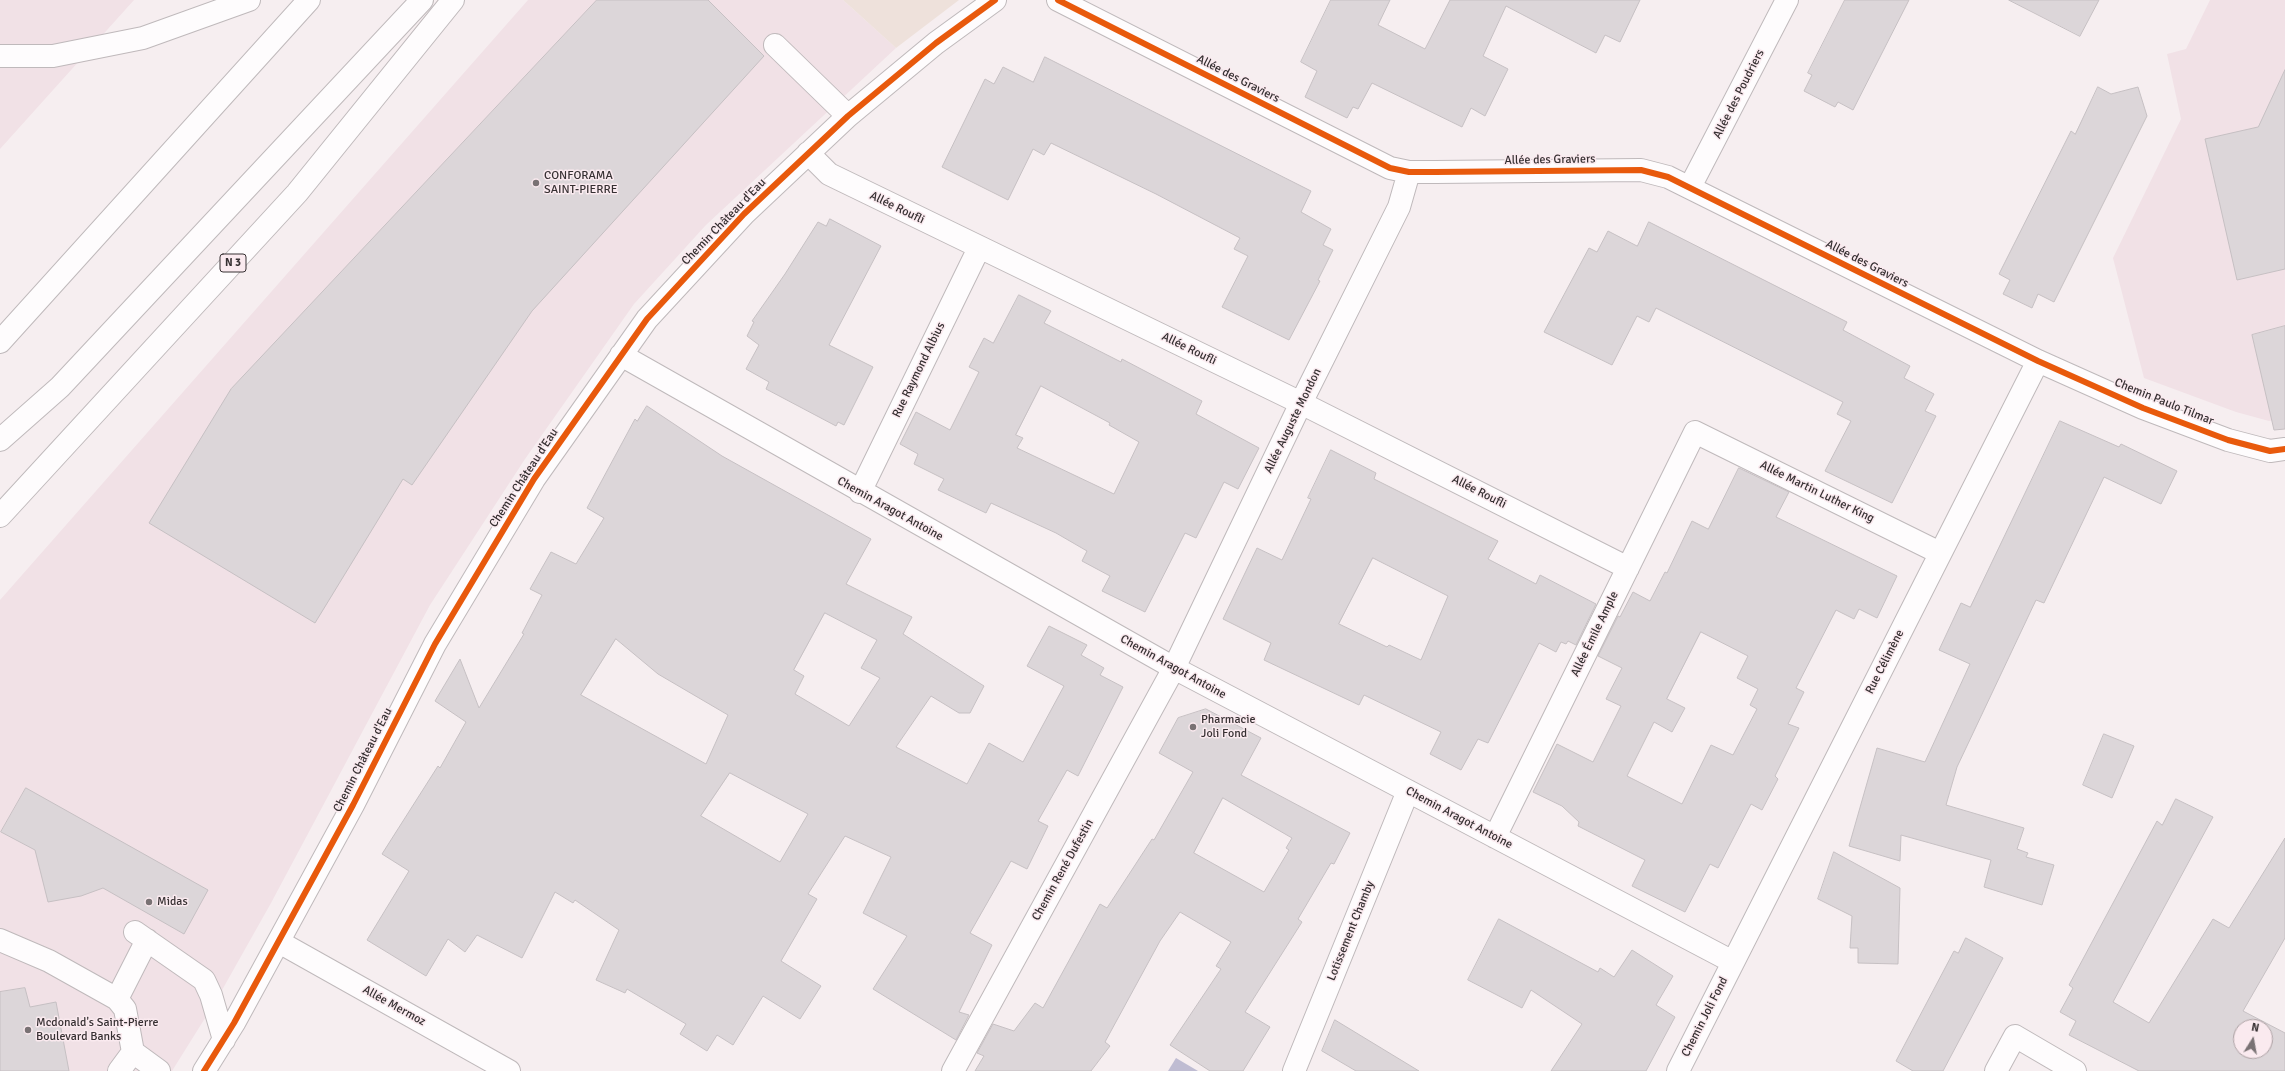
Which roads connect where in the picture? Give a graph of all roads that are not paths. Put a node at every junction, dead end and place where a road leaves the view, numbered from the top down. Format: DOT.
graph roads {
  1 [pos="249,0"];
  2 [pos="309,0"];
  3 [pos="422,0"];
  4 [pos="453,0"];
  5 [pos="995,0"];
  6 [pos="1058,0"];
  7 [pos="1787,0"];
  8 [pos="775,45"];
  9 [pos="0,56"];
  10 [pos="848,116"];
  11 [pos="808,154"];
  12 [pos="1409,172"];
  13 [pos="1690,188"];
  14 [pos="979,248"];
  15 [pos="0,342"];
  16 [pos="621,355"];
  17 [pos="2038,361"];
  18 [pos="1301,403"];
  19 [pos="1695,432"];
  20 [pos="0,440"];
  21 [pos="2285,449"];
  22 [pos="860,492"];
  23 [pos="0,516"];
  24 [pos="1940,553"];
  25 [pos="1628,568"];
  26 [pos="1174,668"];
  27 [pos="1408,791"];
  28 [pos="1495,837"];
  29 [pos="0,940"];
  30 [pos="279,942"];
  31 [pos="1733,962"];
  32 [pos="116,999"];
  33 [pos="224,1040"];
  34 [pos="133,1052"];
  35 [pos="119,1071"];
  36 [pos="159,1071"];
  37 [pos="204,1071"];
  38 [pos="509,1071"];
  39 [pos="953,1071"];
  40 [pos="1294,1071"];
  41 [pos="1678,1071"];
  42 [pos="1996,1071"];
  43 [pos="2075,1071"];
  1 -- 9 [label="main road"];
  2 -- 15 [label="main road"];
  3 -- 20 [label="main road"];
  4 -- 23 [label="main road, N 3"];
  5 -- 10 [label="main road, Chemin Château d'Eau"];
  6 -- 12 [label="main road, Allée des Graviers"];
  7 -- 13 [label="main road, Allée des Poudriers"];
  8 -- 10 [label="main road"];
  10 -- 11 [label="main road, Chemin Château d'Eau"];
  11 -- 14 [label="main road, Allée Roufli"];
  11 -- 16 [label="main road, Chemin Château d'Eau"];
  12 -- 13 [label="main road, Allée des Graviers"];
  12 -- 18 [label="main road, Allée Auguste Mondon"];
  13 -- 17 [label="main road, Allée des Graviers"];
  14 -- 18 [label="main road, Allée Roufli"];
  14 -- 22 [label="main road, Rue Raymond Albius"];
  16 -- 22 [label="main road, Chemin Aragot Antoine"];
  16 -- 30 [label="main road, Chemin Château d'Eau"];
  17 -- 21 [label="main road, Chemin Paulo Tilmar"];
  17 -- 24 [label="main road, Rue Célimène"];
  18 -- 25 [label="main road, Allée Roufli"];
  18 -- 26 [label="main road, Allée Auguste Mondon"];
  19 -- 24 [label="main road, Allée Martin Luther King"];
  19 -- 25 [label="main road, Allée Émile Ample"];
  22 -- 26 [label="main road, Chemin Aragot Antoine"];
  24 -- 31 [label="main road, Rue Célimène"];
  25 -- 28 [label="main road, Allée Émile Ample"];
  26 -- 27 [label="main road, Chemin Aragot Antoine"];
  26 -- 39 [label="main road, Chemin René Dufestin"];
  27 -- 28 [label="main road, Chemin Aragot Antoine"];
  27 -- 40 [label="main road, Lotissement Chamby"];
  28 -- 31 [label="main road, Chemin Aragot Antoine"];
  29 -- 32 [label="main road"];
  30 -- 33 [label="main road, Chemin Château d'Eau"];
  30 -- 38 [label="main road, Allée Mermoz"];
  31 -- 41 [label="main road, Chemin Joli Fond"];
  32 -- 33 [label="main road"];
  32 -- 34 [label="main road"];
  33 -- 37 [label="main road, Chemin Château d'Eau"];
  34 -- 35 [label="main road"];
  34 -- 36 [label="main road"];
  42 -- 43 [label="main road"];
}
